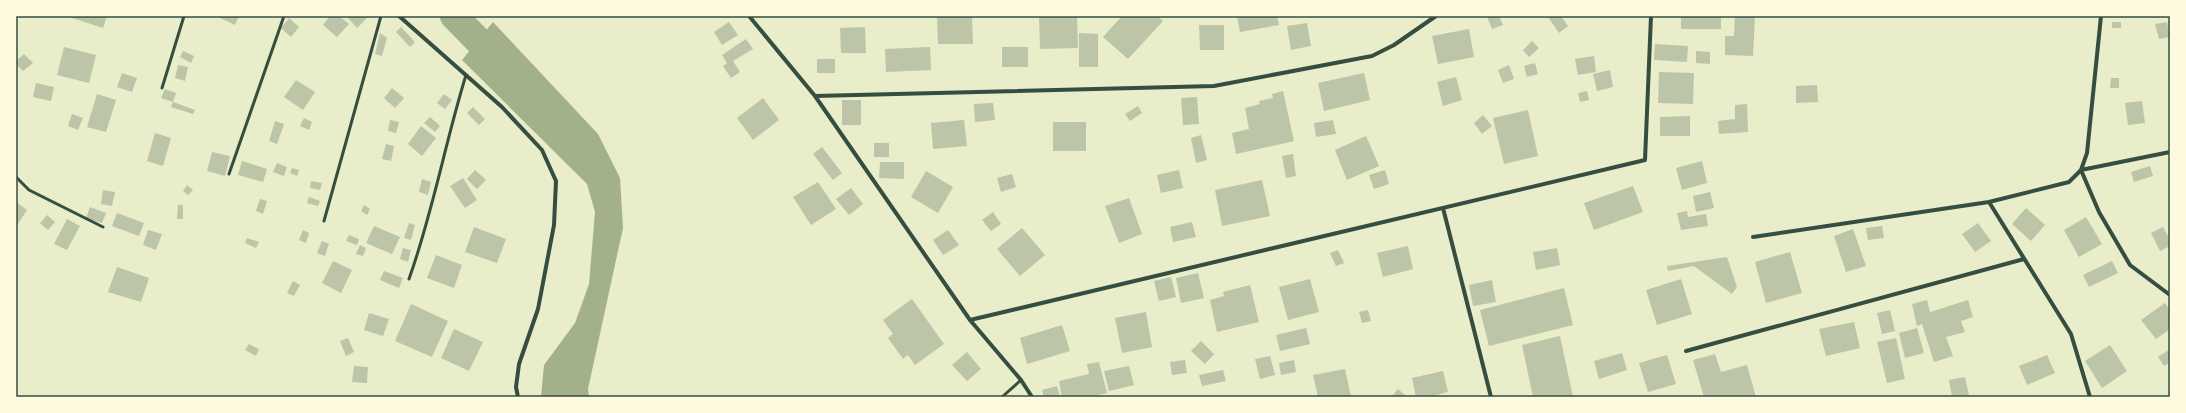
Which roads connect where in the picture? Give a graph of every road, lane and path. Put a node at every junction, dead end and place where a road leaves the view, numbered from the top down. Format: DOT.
graph roads {
  1 [pos="184,16"];
  2 [pos="284,16"];
  3 [pos="381,16"];
  4 [pos="398,16"];
  5 [pos="749,16"];
  6 [pos="1436,16"];
  7 [pos="1652,16"];
  8 [pos="2101,16"];
  9 [pos="466,75"];
  10 [pos="162,88"];
  11 [pos="815,96"];
  12 [pos="2170,152"];
  13 [pos="2081,170"];
  14 [pos="229,174"];
  15 [pos="16,177"];
  16 [pos="1988,202"];
  17 [pos="1444,208"];
  18 [pos="324,221"];
  19 [pos="103,227"];
  20 [pos="1753,237"];
  21 [pos="2024,259"];
  22 [pos="409,279"];
  23 [pos="2170,295"];
  24 [pos="970,320"];
  25 [pos="1686,351"];
  26 [pos="1021,380"];
  27 [pos="518,397"];
  28 [pos="1002,397"];
  29 [pos="1032,397"];
  30 [pos="1492,397"];
  31 [pos="2090,397"];
  1 -- 10 [label="lane"];
  2 -- 14 [label="lane"];
  3 -- 18 [label="lane"];
  4 -- 9 [label="street"];
  5 -- 11 [label="street"];
  6 -- 11 [label="street"];
  7 -- 17 [label="street"];
  8 -- 13 [label="street"];
  9 -- 22 [label="lane"];
  9 -- 27 [label="street"];
  11 -- 24 [label="street"];
  12 -- 13 [label="street"];
  13 -- 16 [label="street"];
  13 -- 23 [label="street"];
  15 -- 19 [label="lane"];
  16 -- 20 [label="street"];
  16 -- 21 [label="street"];
  17 -- 24 [label="street"];
  17 -- 30 [label="street"];
  21 -- 25 [label="street"];
  21 -- 31 [label="street"];
  24 -- 26 [label="street"];
  26 -- 28 [label="lane"];
  26 -- 29 [label="street"];
}
